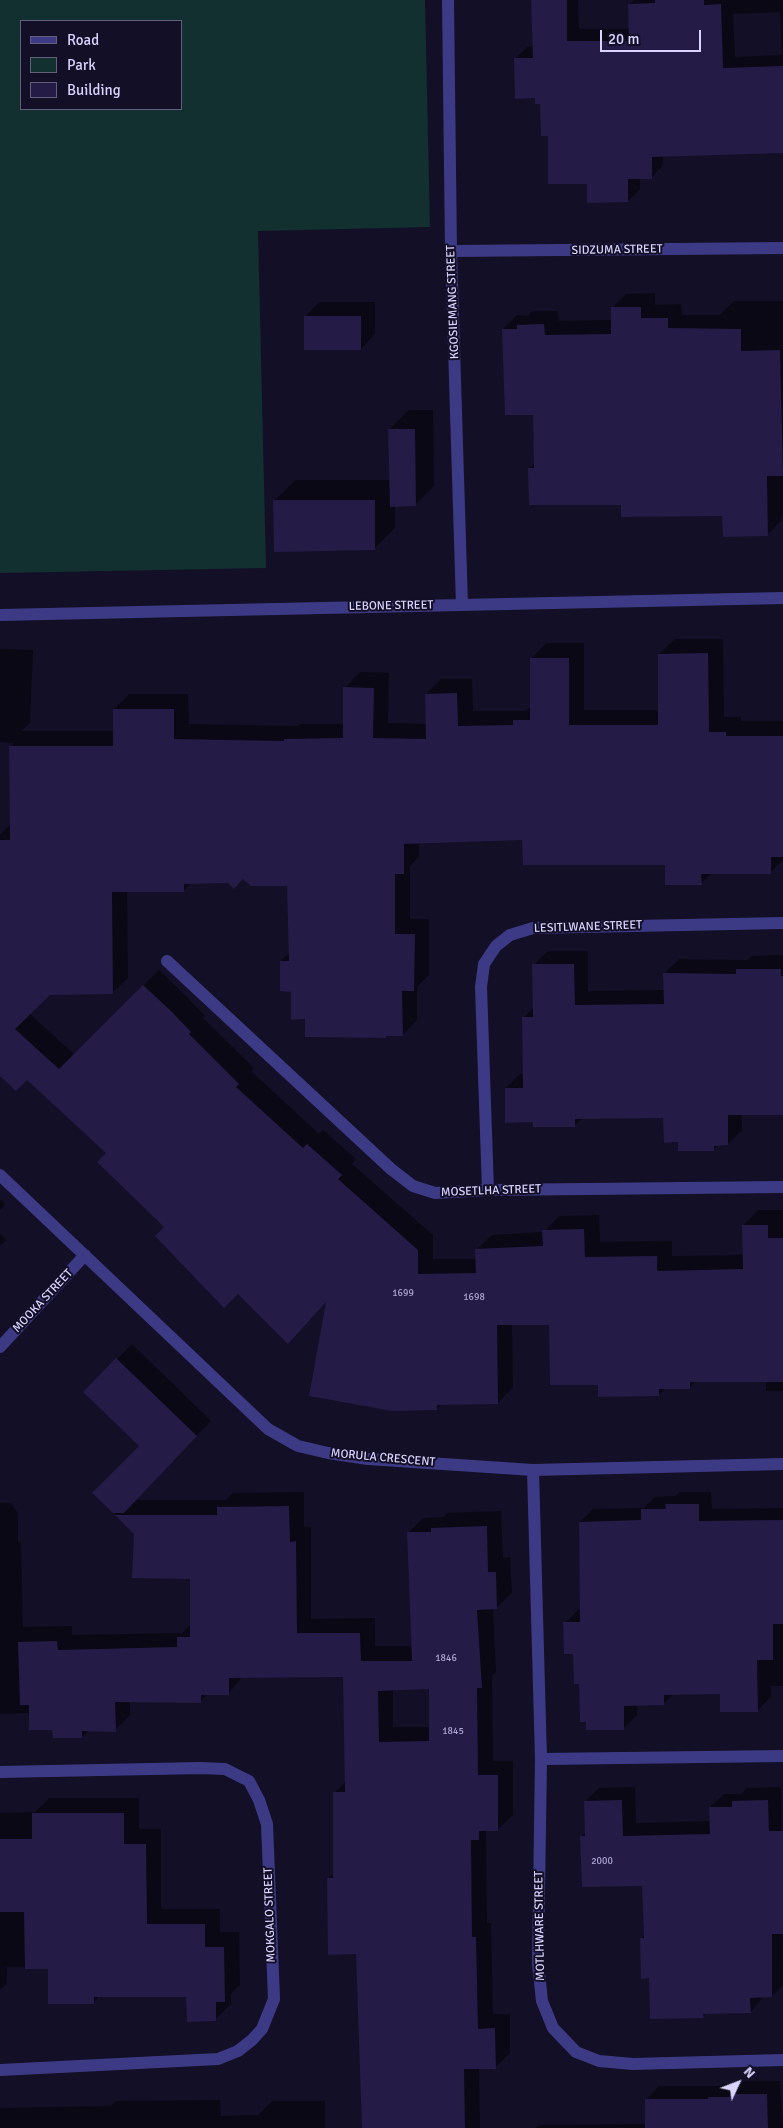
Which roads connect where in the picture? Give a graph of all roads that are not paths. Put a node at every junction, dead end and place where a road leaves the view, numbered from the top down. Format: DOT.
graph roads {
  1 [pos="448,0"];
  2 [pos="783,248"];
  3 [pos="451,251"];
  4 [pos="783,598"];
  5 [pos="462,605"];
  6 [pos="0,615"];
  7 [pos="783,923"];
  8 [pos="167,961"];
  9 [pos="0,1175"];
  10 [pos="783,1187"];
  11 [pos="488,1190"];
  12 [pos="85,1255"];
  13 [pos="0,1347"];
  14 [pos="783,1464"];
  15 [pos="533,1470"];
  16 [pos="783,1756"];
  17 [pos="541,1759"];
  18 [pos="0,1772"];
  19 [pos="783,2060"];
  20 [pos="0,2070"];
  1 -- 3 [label="street, KGOSIEMANG STREET"];
  2 -- 3 [label="street, SIDZUMA STREET"];
  3 -- 5 [label="street, KGOSIEMANG STREET"];
  4 -- 5 [label="street, LEBONE STREET"];
  5 -- 6 [label="street, LEBONE STREET"];
  7 -- 11 [label="street, LESITLWANE STREET"];
  8 -- 11 [label="street, MOSETLHA STREET"];
  9 -- 12 [label="street, MORULA CRESCENT"];
  10 -- 11 [label="street, MOSETLHA STREET"];
  12 -- 13 [label="street, MOOKA STREET"];
  12 -- 15 [label="street, MORULA CRESCENT"];
  14 -- 15 [label="street, MORULA CRESCENT"];
  15 -- 17 [label="street, MOTLHWARE STREET"];
  16 -- 17 [label="street"];
  17 -- 19 [label="street, MOTLHWARE STREET"];
  18 -- 20 [label="street, MOKGALO STREET"];
}
